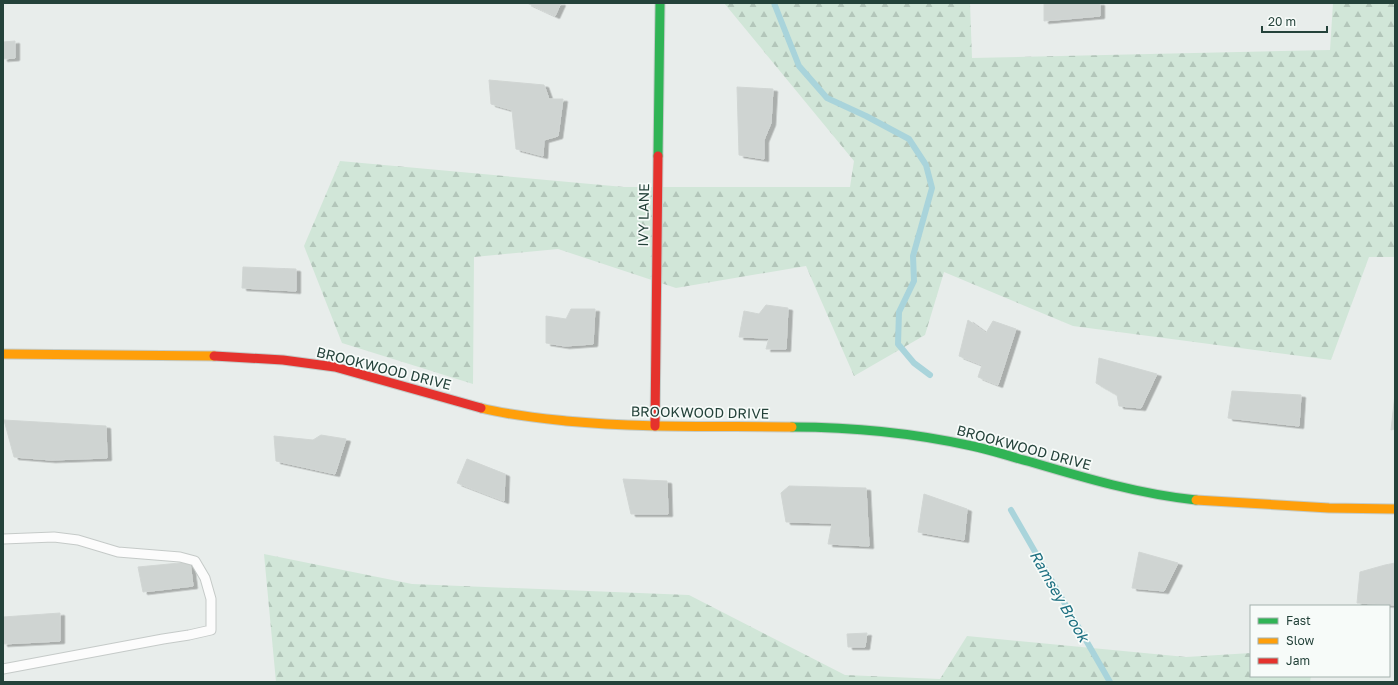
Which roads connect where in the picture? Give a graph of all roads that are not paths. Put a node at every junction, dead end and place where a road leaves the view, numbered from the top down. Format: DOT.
graph roads {
  1 [pos="660,4"];
  2 [pos="3,354"];
  3 [pos="654,426"];
  4 [pos="1395,509"];
  5 [pos="3,539"];
  6 [pos="3,669"];
  1 -- 3 [label="street, IVY LANE"];
  2 -- 3 [label="street, BROOKWOOD DRIVE"];
  3 -- 4 [label="street, BROOKWOOD DRIVE"];
  5 -- 6 [label="lane"];
}
